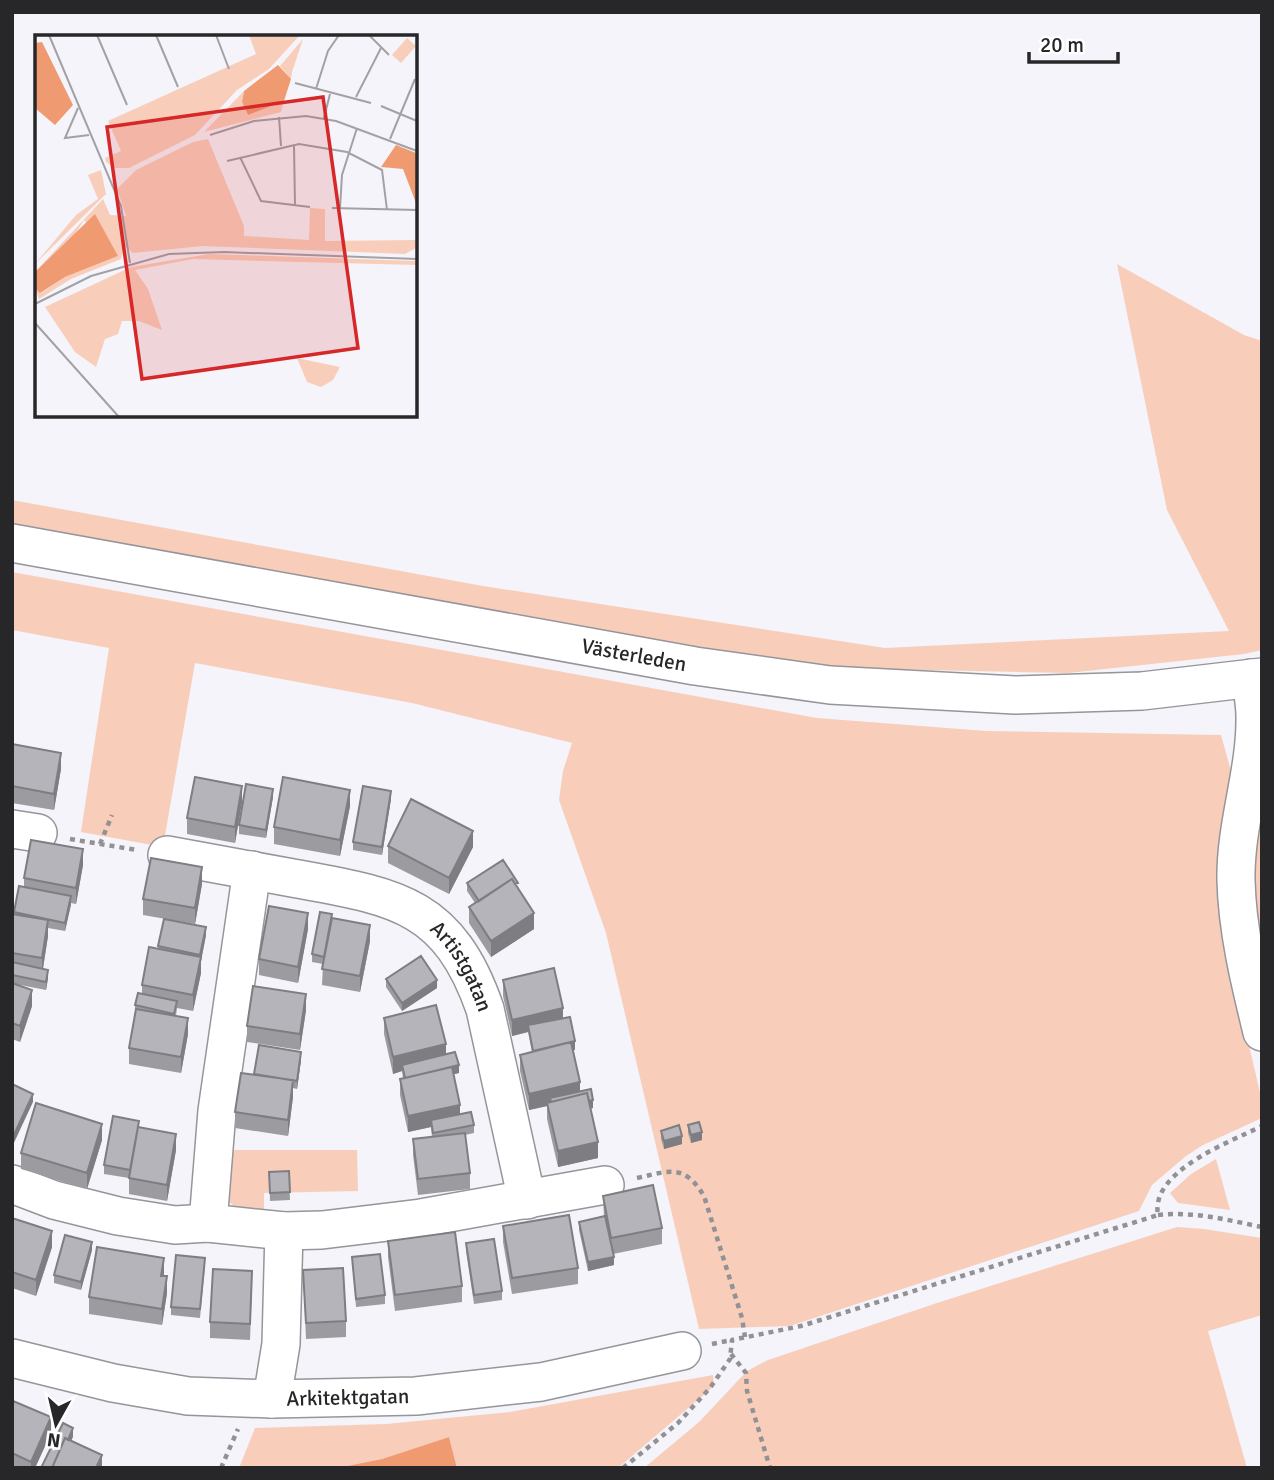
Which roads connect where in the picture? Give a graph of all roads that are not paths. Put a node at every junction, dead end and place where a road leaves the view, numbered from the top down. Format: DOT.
graph roads {
  1 [pos="12,542"];
  2 [pos="1256,678"];
  3 [pos="167,855"];
  4 [pos="252,870"];
  5 [pos="1256,984"];
  6 [pos="1262,1032"];
  7 [pos="12,1184"];
  8 [pos="605,1185"];
  9 [pos="527,1199"];
  10 [pos="208,1223"];
  11 [pos="284,1231"];
  12 [pos="682,1351"];
  13 [pos="12,1358"];
  14 [pos="272,1399"];
  1 -- 2 [label="street, Västerleden"];
  2 -- 5 [label="street"];
  3 -- 4 [label="street, Artistgatan"];
  4 -- 9 [label="street, Artistgatan"];
  4 -- 10 [label="street"];
  5 -- 6 [label="street"];
  7 -- 10 [label="street"];
  8 -- 9 [label="street"];
  9 -- 11 [label="street"];
  10 -- 11 [label="street"];
  11 -- 14 [label="street"];
  12 -- 14 [label="street, Arkitektgatan"];
  13 -- 14 [label="street, Arkitektgatan"];
}
